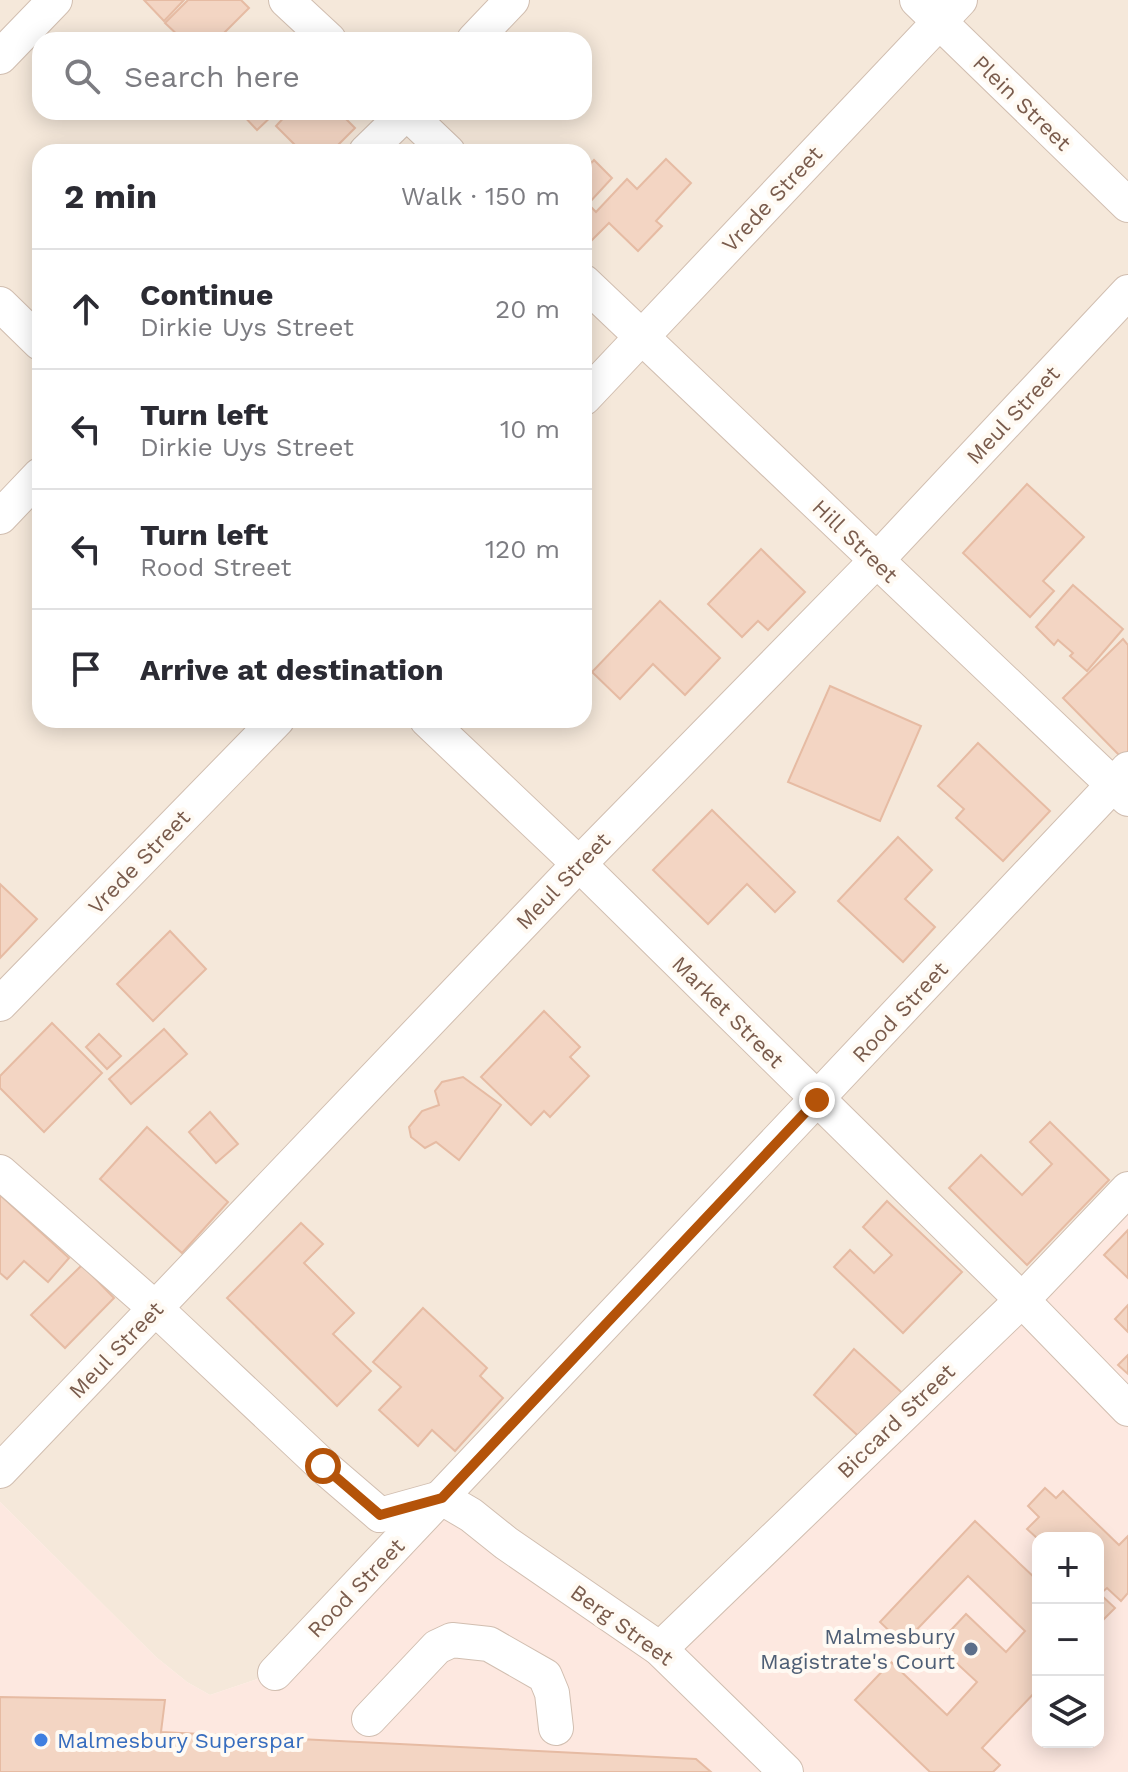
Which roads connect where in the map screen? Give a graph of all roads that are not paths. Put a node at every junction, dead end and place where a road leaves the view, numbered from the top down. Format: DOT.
graph roads {
  1 [pos="55,0"];
  2 [pos="286,0"];
  3 [pos="512,0"];
  4 [pos="939,7"];
  5 [pos="320,32"];
  6 [pos="482,32"];
  7 [pos="0,57"];
  8 [pos="398,120"];
  9 [pos="414,120"];
  10 [pos="374,144"];
  11 [pos="440,144"];
  12 [pos="1128,205"];
  13 [pos="592,290"];
  14 [pos="1128,292"];
  15 [pos="0,304"];
  16 [pos="32,335"];
  17 [pos="641,337"];
  18 [pos="592,389"];
  19 [pos="32,483"];
  20 [pos="0,517"];
  21 [pos="876,561"];
  22 [pos="269,728"];
  23 [pos="435,728"];
  24 [pos="1123,784"];
  25 [pos="579,864"];
  26 [pos="0,1004"];
  27 [pos="817,1100"];
  28 [pos="0,1172"];
  29 [pos="1128,1189"];
  30 [pos="1022,1300"];
  31 [pos="156,1309"];
  32 [pos="1128,1409"];
  33 [pos="0,1471"];
  34 [pos="442,1498"];
  35 [pos="660,1649"];
  36 [pos="275,1673"];
  37 [pos="369,1719"];
  38 [pos="556,1728"];
  39 [pos="786,1772"];
  1 -- 7 [label="street"];
  2 -- 5 [label="street"];
  3 -- 6 [label="street"];
  4 -- 12 [label="street, Plein Street"];
  4 -- 17 [label="street, Vrede Street"];
  8 -- 10 [label="street"];
  9 -- 11 [label="street"];
  13 -- 17 [label="street, Hill Street"];
  14 -- 21 [label="street, Meul Street"];
  15 -- 16 [label="street"];
  17 -- 18 [label="street, Vrede Street"];
  17 -- 21 [label="street, Hill Street"];
  19 -- 20 [label="street"];
  21 -- 24 [label="street, Hill Street"];
  21 -- 25 [label="street, Meul Street"];
  22 -- 26 [label="street, Vrede Street"];
  23 -- 25 [label="street, Market Street"];
  24 -- 27 [label="street, Rood Street"];
  25 -- 27 [label="street, Market Street"];
  25 -- 31 [label="street, Meul Street"];
  27 -- 30 [label="street, Market Street"];
  27 -- 34 [label="street, Rood Street"];
  28 -- 31 [label="street"];
  29 -- 30 [label="street, Biccard Street"];
  30 -- 32 [label="street, Market Street"];
  30 -- 35 [label="street, Biccard Street"];
  31 -- 33 [label="street, Meul Street"];
  31 -- 34 [label="street"];
  34 -- 35 [label="street, Berg Street"];
  34 -- 36 [label="street, Rood Street"];
  35 -- 39 [label="street, Berg Street"];
  37 -- 38 [label="street"];
}
